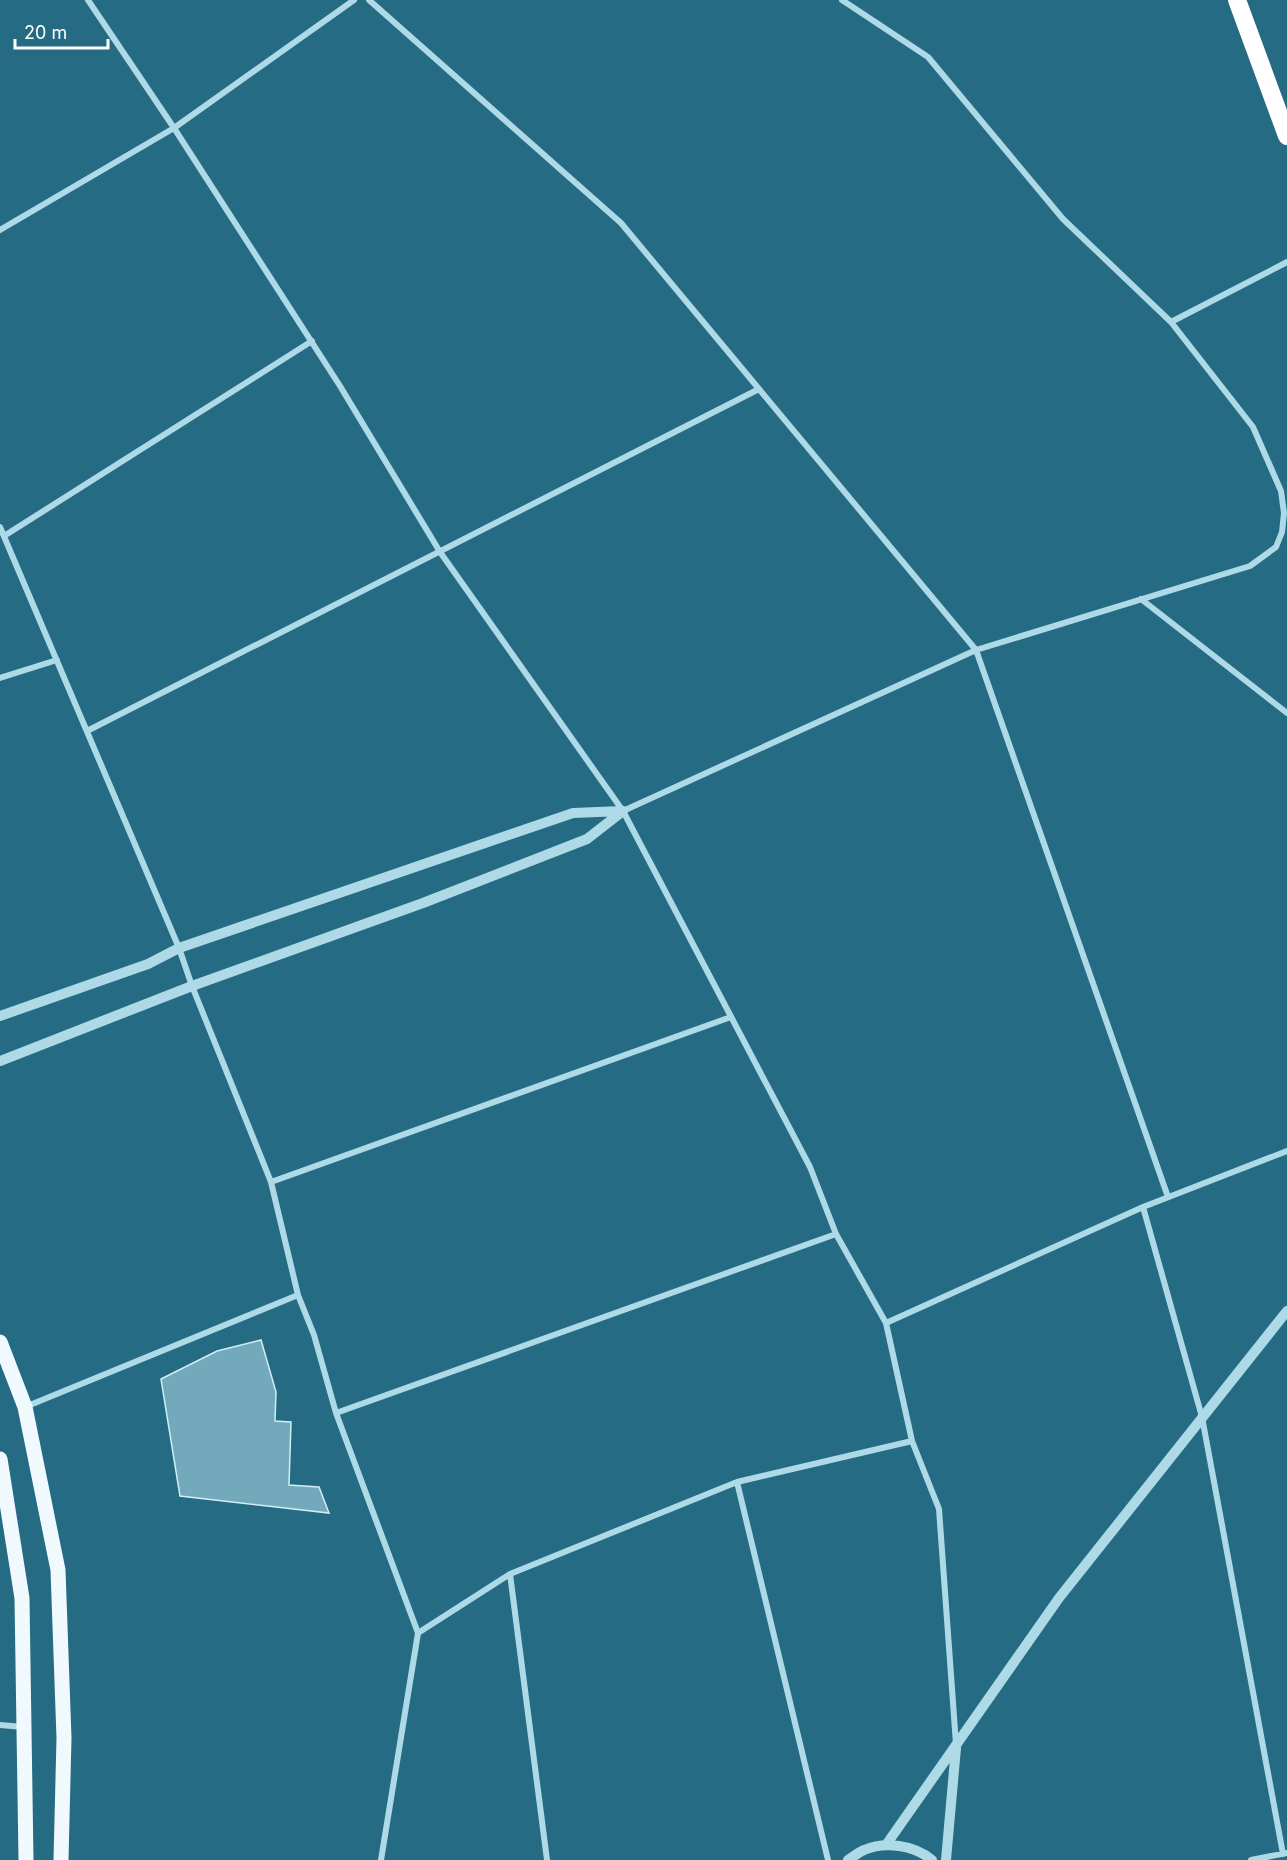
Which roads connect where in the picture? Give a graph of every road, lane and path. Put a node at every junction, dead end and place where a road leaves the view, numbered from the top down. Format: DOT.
graph roads {
  1 [pos="88,0"];
  2 [pos="354,0"];
  3 [pos="369,0"];
  4 [pos="842,0"];
  5 [pos="1237,0"];
  6 [pos="174,128"];
  7 [pos="1287,136"];
  8 [pos="0,230"];
  9 [pos="1287,262"];
  10 [pos="1171,322"];
  11 [pos="312,341"];
  12 [pos="759,389"];
  13 [pos="1281,490"];
  14 [pos="1287,499"];
  15 [pos="0,527"];
  16 [pos="4,536"];
  17 [pos="440,552"];
  18 [pos="1142,599"];
  19 [pos="976,650"];
  20 [pos="57,660"];
  21 [pos="0,678"];
  22 [pos="1287,713"];
  23 [pos="87,731"];
  24 [pos="623,811"];
  25 [pos="179,948"];
  26 [pos="192,986"];
  27 [pos="0,1016"];
  28 [pos="731,1017"];
  29 [pos="0,1061"];
  30 [pos="1287,1151"];
  31 [pos="271,1182"];
  32 [pos="1168,1197"];
  33 [pos="1143,1207"];
  34 [pos="836,1234"];
  35 [pos="298,1295"];
  36 [pos="1287,1311"];
  37 [pos="886,1323"];
  38 [pos="0,1342"];
  39 [pos="25,1407"];
  40 [pos="336,1413"];
  41 [pos="1202,1417"];
  42 [pos="912,1441"];
  43 [pos="0,1459"];
  44 [pos="737,1482"];
  45 [pos="510,1574"];
  46 [pos="418,1633"];
  47 [pos="0,1725"];
  48 [pos="25,1727"];
  49 [pos="956,1748"];
  50 [pos="886,1845"];
  51 [pos="1285,1854"];
  52 [pos="26,1860"];
  53 [pos="61,1860"];
  54 [pos="381,1860"];
  55 [pos="548,1860"];
  56 [pos="828,1860"];
  57 [pos="848,1860"];
  58 [pos="932,1860"];
  59 [pos="946,1860"];
  60 [pos="1251,1860"];
  1 -- 6 [label="street"];
  2 -- 6 [label="street"];
  3 -- 12 [label="street"];
  4 -- 10 [label="street"];
  5 -- 7 [label="highway"];
  6 -- 8 [label="street"];
  6 -- 11 [label="street"];
  9 -- 10 [label="street"];
  10 -- 13 [label="street"];
  11 -- 16 [label="street"];
  11 -- 17 [label="street"];
  12 -- 17 [label="street"];
  12 -- 19 [label="street"];
  13 -- 14 [label="street"];
  13 -- 18 [label="street"];
  15 -- 16 [label="street"];
  16 -- 20 [label="street"];
  17 -- 23 [label="street"];
  17 -- 24 [label="street"];
  18 -- 19 [label="street"];
  18 -- 22 [label="street"];
  19 -- 24 [label="street"];
  19 -- 32 [label="street"];
  20 -- 21 [label="street"];
  20 -- 23 [label="street"];
  23 -- 25 [label="street"];
  24 -- 25 [label="street"];
  24 -- 26 [label="street"];
  24 -- 28 [label="street"];
  25 -- 26 [label="street"];
  25 -- 27 [label="street"];
  26 -- 29 [label="street"];
  26 -- 31 [label="street"];
  28 -- 31 [label="street"];
  28 -- 34 [label="street"];
  30 -- 32 [label="street"];
  31 -- 35 [label="street"];
  32 -- 33 [label="street"];
  33 -- 37 [label="street"];
  33 -- 41 [label="street"];
  34 -- 37 [label="street"];
  34 -- 40 [label="street"];
  35 -- 39 [label="street"];
  35 -- 40 [label="street"];
  36 -- 41 [label="street"];
  37 -- 42 [label="street"];
  38 -- 39 [label="main road"];
  39 -- 53 [label="main road"];
  40 -- 46 [label="street"];
  41 -- 49 [label="street"];
  41 -- 51 [label="street"];
  42 -- 44 [label="street"];
  42 -- 49 [label="street"];
  43 -- 48 [label="main road"];
  44 -- 45 [label="street"];
  44 -- 56 [label="street"];
  45 -- 46 [label="street"];
  45 -- 55 [label="street"];
  46 -- 54 [label="street"];
  47 -- 48 [label="street"];
  48 -- 52 [label="main road"];
  49 -- 50 [label="street"];
  49 -- 59 [label="street"];
  50 -- 57 [label="street"];
  50 -- 58 [label="street"];
  51 -- 60 [label="street"];
}
